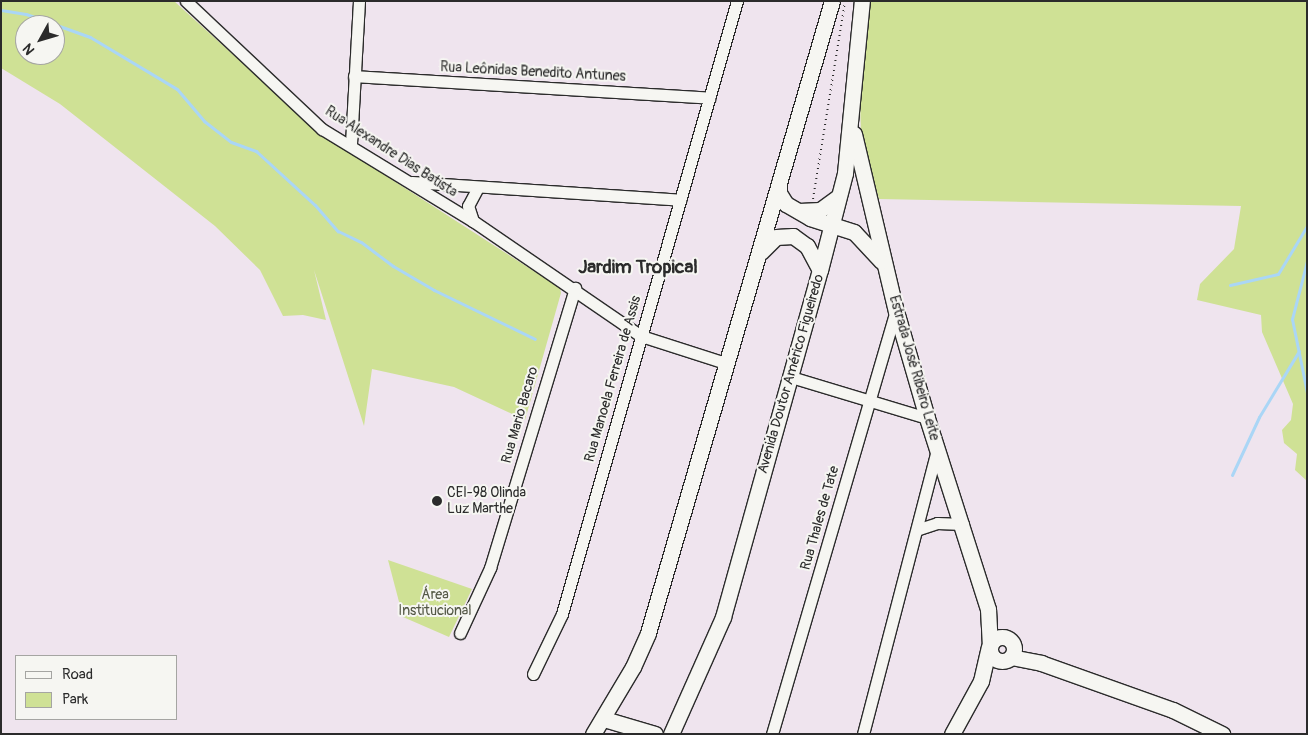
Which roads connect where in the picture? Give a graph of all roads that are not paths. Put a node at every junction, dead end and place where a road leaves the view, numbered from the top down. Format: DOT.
graph roads {
  1 [pos="359,1"];
  2 [pos="737,1"];
  3 [pos="832,1"];
  4 [pos="862,1"];
  5 [pos="186,2"];
  6 [pos="354,76"];
  7 [pos="709,98"];
  8 [pos="852,124"];
  9 [pos="351,144"];
  10 [pos="779,176"];
  11 [pos="409,182"];
  12 [pos="478,187"];
  13 [pos="838,197"];
  14 [pos="680,200"];
  15 [pos="795,211"];
  16 [pos="472,221"];
  17 [pos="831,224"];
  18 [pos="758,259"];
  19 [pos="885,266"];
  20 [pos="820,270"];
  21 [pos="575,288"];
  22 [pos="896,311"];
  23 [pos="642,336"];
  24 [pos="725,363"];
  25 [pos="791,377"];
  26 [pos="870,401"];
  27 [pos="927,418"];
  28 [pos="938,449"];
  29 [pos="963,524"];
  30 [pos="919,529"];
  31 [pos="988,609"];
  32 [pos="460,633"];
  33 [pos="1012,641"];
  34 [pos="990,646"];
  35 [pos="1008,659"];
  36 [pos="1041,663"];
  37 [pos="533,674"];
  38 [pos="981,681"];
  39 [pos="604,719"];
  40 [pos="642,730"];
  41 [pos="593,734"];
  42 [pos="655,734"];
  43 [pos="671,734"];
  44 [pos="772,734"];
  45 [pos="863,734"];
  46 [pos="952,734"];
  47 [pos="1222,734"];
  1 -- 6 [label="street"];
  2 -- 7 [label="street, Rua Manoela Ferreira de Assis"];
  3 -- 10 [label="main road"];
  4 -- 8 [label="main road, Avenida Doutor Américo Figueiredo"];
  5 -- 9 [label="street, Rua Alexandre Dias Batista"];
  6 -- 7 [label="street, Rua Leônidas Benedito Antunes"];
  6 -- 9 [label="street"];
  7 -- 14 [label="street, Rua Manoela Ferreira de Assis"];
  8 -- 13 [label="main road, Avenida Doutor Américo Figueiredo"];
  8 -- 19 [label="main road, Estrada José Ribeiro Leite"];
  9 -- 11 [label="street, Rua Alexandre Dias Batista"];
  10 -- 15 [label="main road"];
  10 -- 18 [label="main road"];
  11 -- 12 [label="street"];
  11 -- 16 [label="street, Rua Alexandre Dias Batista"];
  12 -- 14 [label="street"];
  12 -- 16 [label="street, Rua Alexandre Dias Batista"];
  13 -- 15 [label="main road"];
  13 -- 17 [label="main road, Avenida Doutor Américo Figueiredo"];
  14 -- 23 [label="street, Rua Manoela Ferreira de Assis"];
  15 -- 17 [label="main road"];
  16 -- 21 [label="street, Rua Alexandre Dias Batista"];
  17 -- 19 [label="main road"];
  17 -- 20 [label="main road, Avenida Doutor Américo Figueiredo"];
  18 -- 20 [label="main road"];
  18 -- 24 [label="main road"];
  19 -- 22 [label="main road, Estrada José Ribeiro Leite"];
  20 -- 25 [label="main road, Avenida Doutor Américo Figueiredo"];
  21 -- 23 [label="street, Rua Alexandre Dias Batista"];
  21 -- 32 [label="street, Rua Mario Bacaro"];
  22 -- 26 [label="street, Rua Thales de Tate"];
  22 -- 27 [label="main road, Estrada José Ribeiro Leite"];
  23 -- 24 [label="street, Rua Alexandre Dias Batista"];
  23 -- 37 [label="street, Rua Manoela Ferreira de Assis"];
  24 -- 39 [label="main road"];
  25 -- 26 [label="street"];
  25 -- 43 [label="main road, Avenida Doutor Américo Figueiredo"];
  26 -- 27 [label="street"];
  26 -- 44 [label="street, Rua Thales de Tate"];
  27 -- 28 [label="main road, Estrada José Ribeiro Leite"];
  28 -- 29 [label="main road, Estrada José Ribeiro Leite"];
  28 -- 30 [label="street"];
  29 -- 30 [label="street"];
  29 -- 31 [label="main road, Estrada José Ribeiro Leite"];
  30 -- 45 [label="street"];
  31 -- 33 [label="main road, Estrada José Ribeiro Leite"];
  31 -- 34 [label="main road, Estrada José Ribeiro Leite"];
  33 -- 34 [label="main road"];
  33 -- 35 [label="main road"];
  33 -- 36 [label="main road, Estrada José Ribeiro Leite"];
  34 -- 35 [label="main road"];
  34 -- 38 [label="main road, Estrada José Ribeiro Leite"];
  35 -- 36 [label="main road, Estrada José Ribeiro Leite"];
  35 -- 38 [label="main road"];
  36 -- 47 [label="main road, Estrada José Ribeiro Leite"];
  38 -- 46 [label="main road"];
  39 -- 40 [label="main road"];
  39 -- 41 [label="main road"];
  40 -- 42 [label="main road"];
}
